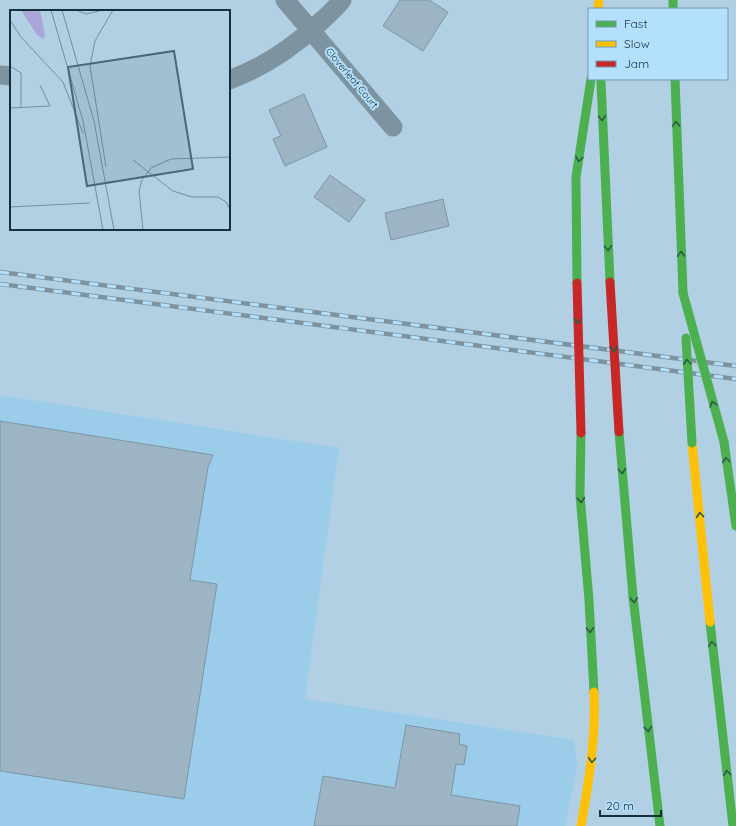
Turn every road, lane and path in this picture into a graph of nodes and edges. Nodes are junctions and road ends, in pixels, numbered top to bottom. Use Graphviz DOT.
graph roads {
  1 [pos="285,0"];
  2 [pos="342,0"];
  3 [pos="311,30"];
  4 [pos="0,75"];
  5 [pos="10,76"];
  6 [pos="230,80"];
  7 [pos="591,80"];
  8 [pos="600,80"];
  9 [pos="675,80"];
  10 [pos="393,126"];
  11 [pos="682,293"];
  12 [pos="736,526"];
  13 [pos="581,826"];
  14 [pos="660,826"];
  15 [pos="733,826"];
  1 -- 3 [label="street, Cloverleaf Court"];
  2 -- 3 [label="street"];
  3 -- 6 [label="street"];
  3 -- 10 [label="street, Cloverleaf Court"];
  4 -- 5 [label="street"];
  7 -- 13 [label="highway, one-way, bridge"];
  8 -- 14 [label="highway, one-way, bridge"];
  11 -- 9 [label="highway, one-way"];
  12 -- 11 [label="highway, one-way, bridge"];
  15 -- 11 [label="highway, one-way, bridge"];
}
